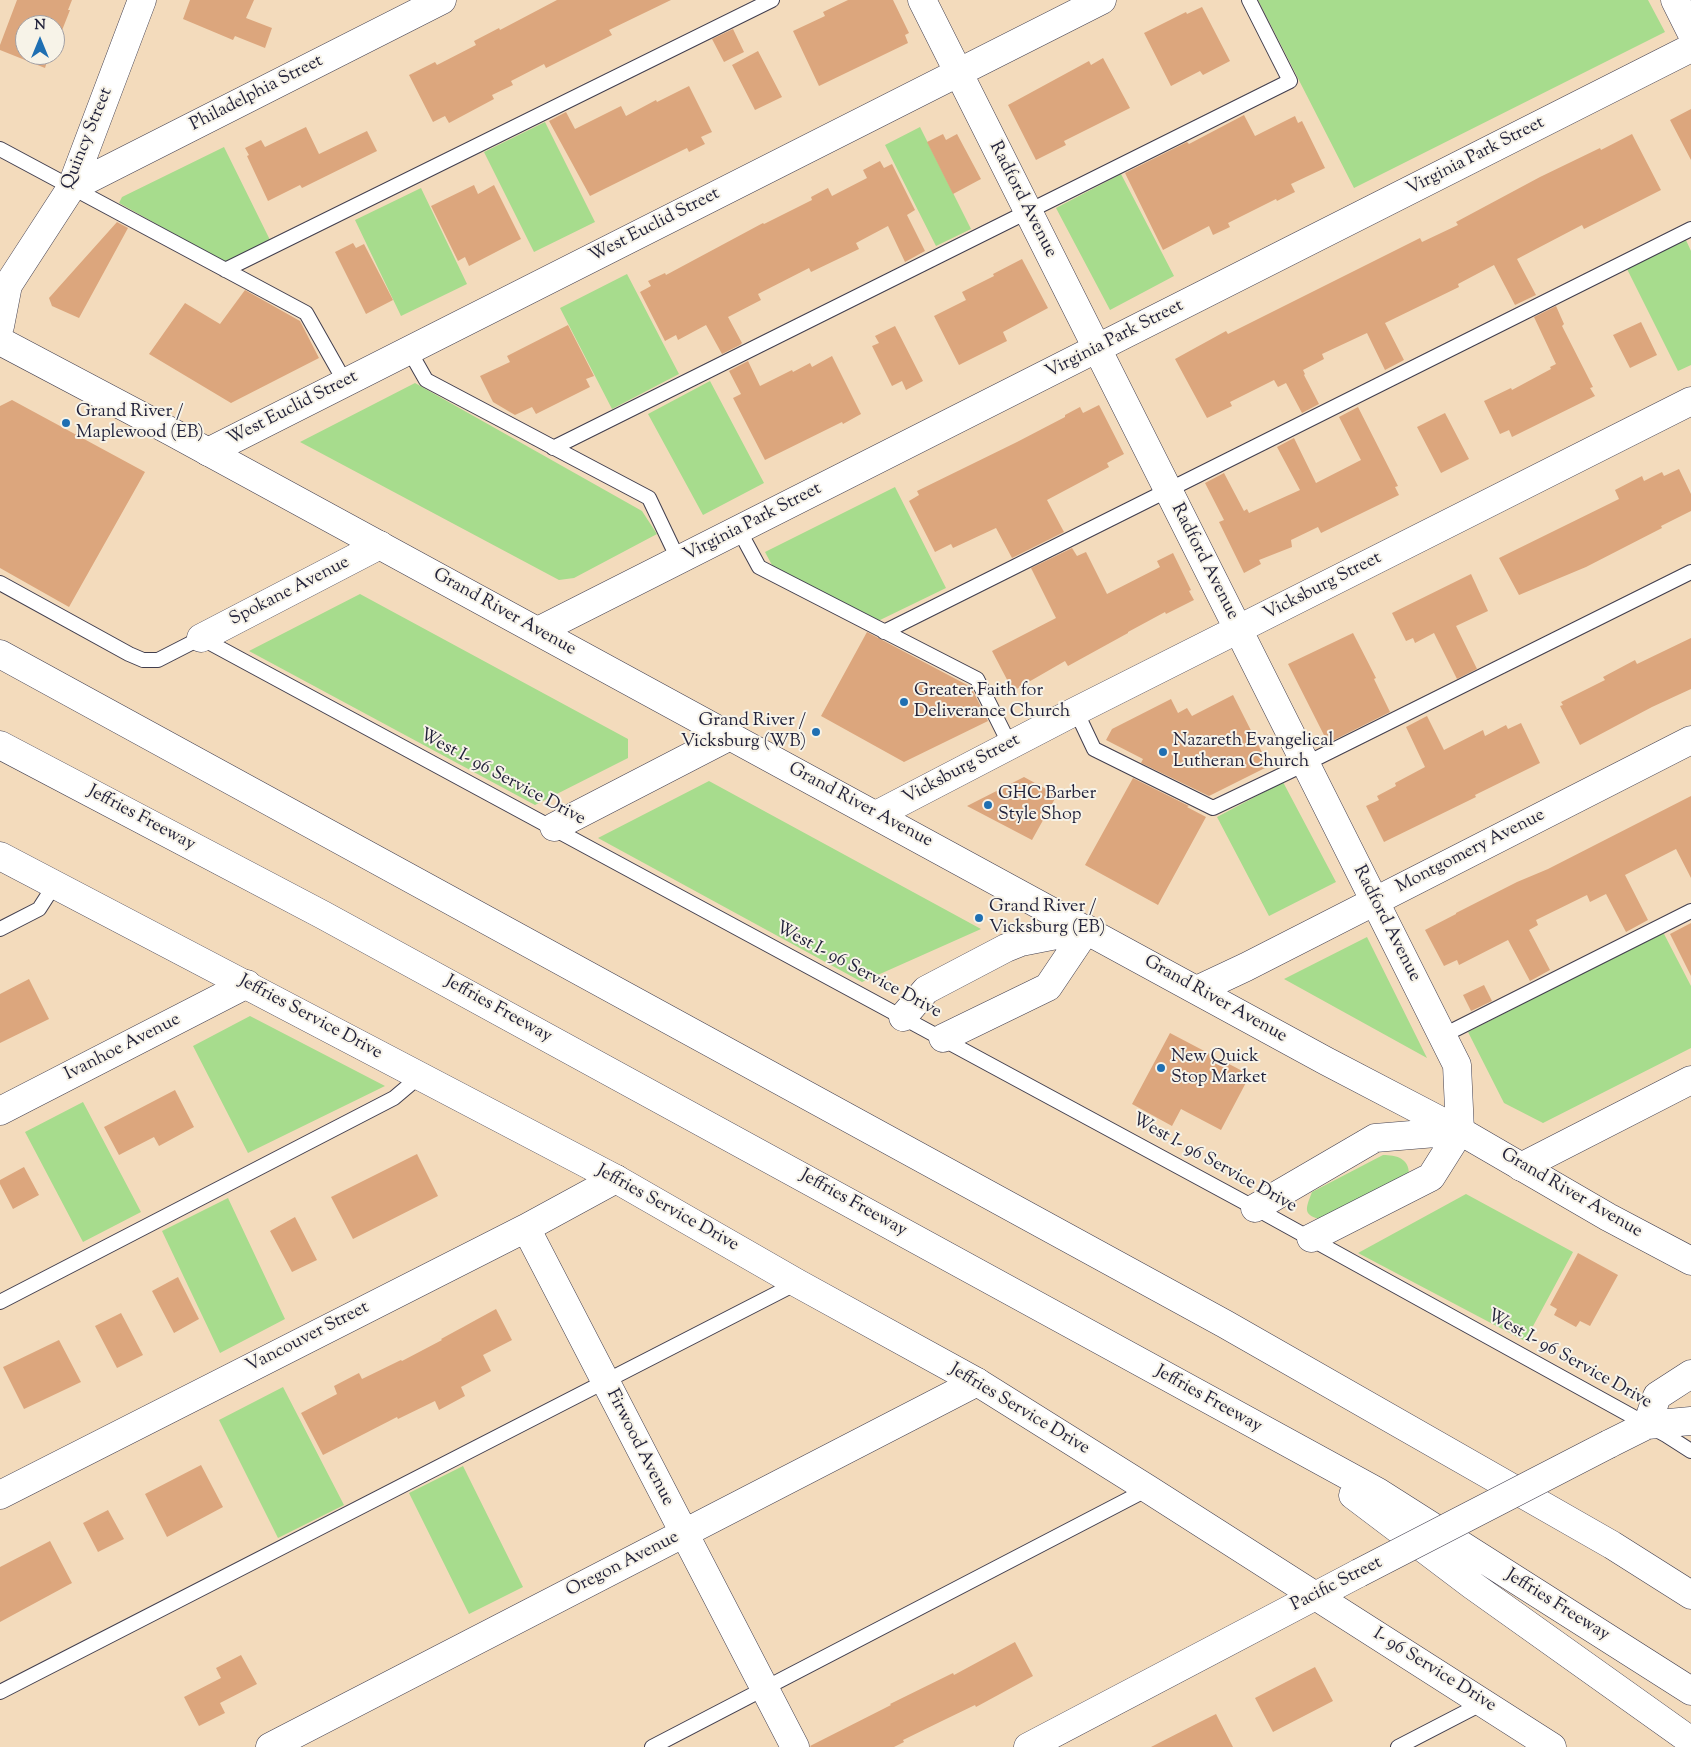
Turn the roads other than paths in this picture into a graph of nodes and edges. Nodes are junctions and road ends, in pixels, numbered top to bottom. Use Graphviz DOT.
graph roads {
  1 [pos="142,0"];
  2 [pos="442,0"];
  3 [pos="772,0"];
  4 [pos="922,0"];
  5 [pos="1102,0"];
  6 [pos="1248,0"];
  7 [pos="1675,0"];
  8 [pos="1691,32"];
  9 [pos="1691,48"];
  10 [pos="958,72"];
  11 [pos="0,149"];
  12 [pos="71,188"];
  13 [pos="1028,211"];
  14 [pos="1691,229"];
  15 [pos="225,270"];
  16 [pos="0,326"];
  17 [pos="0,341"];
  18 [pos="1097,349"];
  19 [pos="409,350"];
  20 [pos="345,382"];
  21 [pos="1691,402"];
  22 [pos="553,448"];
  23 [pos="208,452"];
  24 [pos="1168,490"];
  25 [pos="739,530"];
  26 [pos="380,546"];
  27 [pos="679,561"];
  28 [pos="1691,572"];
  29 [pos="0,583"];
  30 [pos="1238,630"];
  31 [pos="538,632"];
  32 [pos="884,632"];
  33 [pos="200,638"];
  34 [pos="0,654"];
  35 [pos="1076,711"];
  36 [pos="730,736"];
  37 [pos="1691,740"];
  38 [pos="0,745"];
  39 [pos="1010,745"];
  40 [pos="1306,764"];
  41 [pos="876,815"];
  42 [pos="554,827"];
  43 [pos="0,856"];
  44 [pos="55,884"];
  45 [pos="1374,901"];
  46 [pos="1691,911"];
  47 [pos="0,929"];
  48 [pos="1086,929"];
  49 [pos="247,984"];
  50 [pos="1197,990"];
  51 [pos="903,1017"];
  52 [pos="1442,1036"];
  53 [pos="943,1038"];
  54 [pos="420,1076"];
  55 [pos="1691,1080"];
  56 [pos="0,1111"];
  57 [pos="1460,1131"];
  58 [pos="1521,1167"];
  59 [pos="616,1179"];
  60 [pos="1255,1208"];
  61 [pos="526,1228"];
  62 [pos="1310,1238"];
  63 [pos="1687,1254"];
  64 [pos="797,1283"];
  65 [pos="0,1302"];
  66 [pos="1691,1374"];
  67 [pos="605,1381"];
  68 [pos="977,1382"];
  69 [pos="1691,1421"];
  70 [pos="1647,1425"];
  71 [pos="1278,1438"];
  72 [pos="1691,1451"];
  73 [pos="1148,1489"];
  74 [pos="0,1495"];
  75 [pos="683,1534"];
  76 [pos="1612,1545"];
  77 [pos="1691,1574"];
  78 [pos="1691,1595"];
  79 [pos="1315,1596"];
  80 [pos="764,1689"];
  81 [pos="1691,1691"];
  82 [pos="0,1692"];
  83 [pos="1482,1702"];
  84 [pos="1691,1741"];
  85 [pos="270,1747"];
  86 [pos="652,1747"];
  87 [pos="795,1747"];
  88 [pos="1028,1747"];
  89 [pos="1398,1747"];
  90 [pos="1552,1747"];
  1 -- 12 [label="main road, Quincy Street"];
  2 -- 12 [label="main road, Philadelphia Street"];
  3 -- 15 [label="lane"];
  4 -- 10 [label="main road, Radford Avenue"];
  5 -- 10 [label="main road, West Euclid Street"];
  6 -- 13 [label="lane"];
  7 -- 8 [label="main road"];
  9 -- 18 [label="main road, Virginia Park Street"];
  10 -- 13 [label="main road, Radford Avenue"];
  10 -- 19 [label="main road, West Euclid Street"];
  11 -- 12 [label="lane"];
  12 -- 15 [label="lane"];
  12 -- 16 [label="main road, Quincy Street"];
  13 -- 18 [label="main road, Radford Avenue"];
  13 -- 22 [label="lane"];
  14 -- 24 [label="lane"];
  15 -- 20 [label="lane"];
  17 -- 23 [label="main road, Grand River Avenue"];
  18 -- 24 [label="main road, Radford Avenue"];
  18 -- 25 [label="main road, Virginia Park Street"];
  19 -- 20 [label="main road, West Euclid Street"];
  19 -- 22 [label="lane"];
  20 -- 23 [label="main road, West Euclid Street"];
  21 -- 30 [label="main road, Vicksburg Street"];
  22 -- 27 [label="lane"];
  23 -- 26 [label="main road, Grand River Avenue"];
  24 -- 30 [label="main road, Radford Avenue"];
  24 -- 32 [label="lane"];
  25 -- 27 [label="main road, Virginia Park Street"];
  25 -- 32 [label="lane"];
  26 -- 31 [label="main road, Grand River Avenue"];
  26 -- 33 [label="main road, Spokane Avenue"];
  27 -- 31 [label="main road, Virginia Park Street"];
  28 -- 40 [label="lane"];
  29 -- 33 [label="lane"];
  30 -- 35 [label="main road, Vicksburg Street"];
  30 -- 40 [label="main road, Radford Avenue"];
  31 -- 36 [label="main road, Grand River Avenue"];
  32 -- 39 [label="lane"];
  33 -- 42 [label="lane, West I- 96 Service Drive"];
  34 -- 76 [label="main road"];
  35 -- 39 [label="main road, Vicksburg Street"];
  35 -- 40 [label="lane"];
  36 -- 41 [label="main road, Grand River Avenue"];
  36 -- 42 [label="main road"];
  37 -- 45 [label="main road, Montgomery Avenue"];
  38 -- 71 [label="main road, Jeffries Freeway"];
  39 -- 41 [label="main road, Vicksburg Street"];
  40 -- 45 [label="main road, Radford Avenue"];
  41 -- 48 [label="main road, Grand River Avenue"];
  42 -- 51 [label="lane, West I- 96 Service Drive"];
  43 -- 44 [label="main road, Jeffries Service Drive"];
  44 -- 47 [label="lane"];
  44 -- 49 [label="main road, Jeffries Service Drive"];
  45 -- 50 [label="main road, Montgomery Avenue"];
  45 -- 52 [label="main road, Radford Avenue"];
  46 -- 52 [label="lane"];
  48 -- 50 [label="main road, Grand River Avenue"];
  48 -- 51 [label="main road"];
  48 -- 53 [label="main road"];
  49 -- 54 [label="main road, Jeffries Service Drive"];
  49 -- 56 [label="main road, Ivanhoe Avenue"];
  50 -- 57 [label="main road, Grand River Avenue"];
  51 -- 53 [label="lane, West I- 96 Service Drive"];
  52 -- 57 [label="main road, Radford Avenue"];
  53 -- 60 [label="lane, West I- 96 Service Drive"];
  54 -- 59 [label="main road, Jeffries Service Drive"];
  54 -- 65 [label="lane"];
  55 -- 58 [label="main road"];
  57 -- 58 [label="main road, Grand River Avenue"];
  57 -- 60 [label="main road"];
  57 -- 62 [label="main road"];
  58 -- 63 [label="main road, Grand River Avenue"];
  59 -- 61 [label="main road, Vancouver Street"];
  59 -- 64 [label="main road, Jeffries Service Drive"];
  60 -- 62 [label="lane, West I- 96 Service Drive"];
  61 -- 67 [label="main road, Firwood Avenue"];
  61 -- 74 [label="main road, Vancouver Street"];
  62 -- 70 [label="lane, West I- 96 Service Drive"];
  64 -- 67 [label="lane"];
  64 -- 68 [label="main road, Jeffries Service Drive"];
  66 -- 70 [label="main road"];
  67 -- 75 [label="main road, Firwood Avenue"];
  67 -- 82 [label="lane"];
  68 -- 73 [label="main road, Jeffries Service Drive"];
  68 -- 75 [label="main road, Oregon Avenue"];
  69 -- 70 [label="main road, Pacific Street"];
  70 -- 72 [label="lane, West I- 96 Service Drive"];
  70 -- 79 [label="main road, Pacific Street, bridge"];
  71 -- 81 [label="main road, Jeffries Freeway"];
  71 -- 84 [label="main road"];
  73 -- 79 [label="main road, Jeffries Service Drive"];
  73 -- 80 [label="lane"];
  75 -- 80 [label="main road, Firwood Avenue"];
  75 -- 85 [label="main road, Oregon Avenue"];
  76 -- 77 [label="main road"];
  76 -- 78 [label="main road"];
  79 -- 83 [label="main road, I- 96 Service Drive"];
  79 -- 88 [label="main road, Pacific Street"];
  80 -- 86 [label="lane"];
  80 -- 87 [label="main road, Firwood Avenue"];
  83 -- 89 [label="lane"];
  83 -- 90 [label="main road, I- 96 Service Drive"];
}
